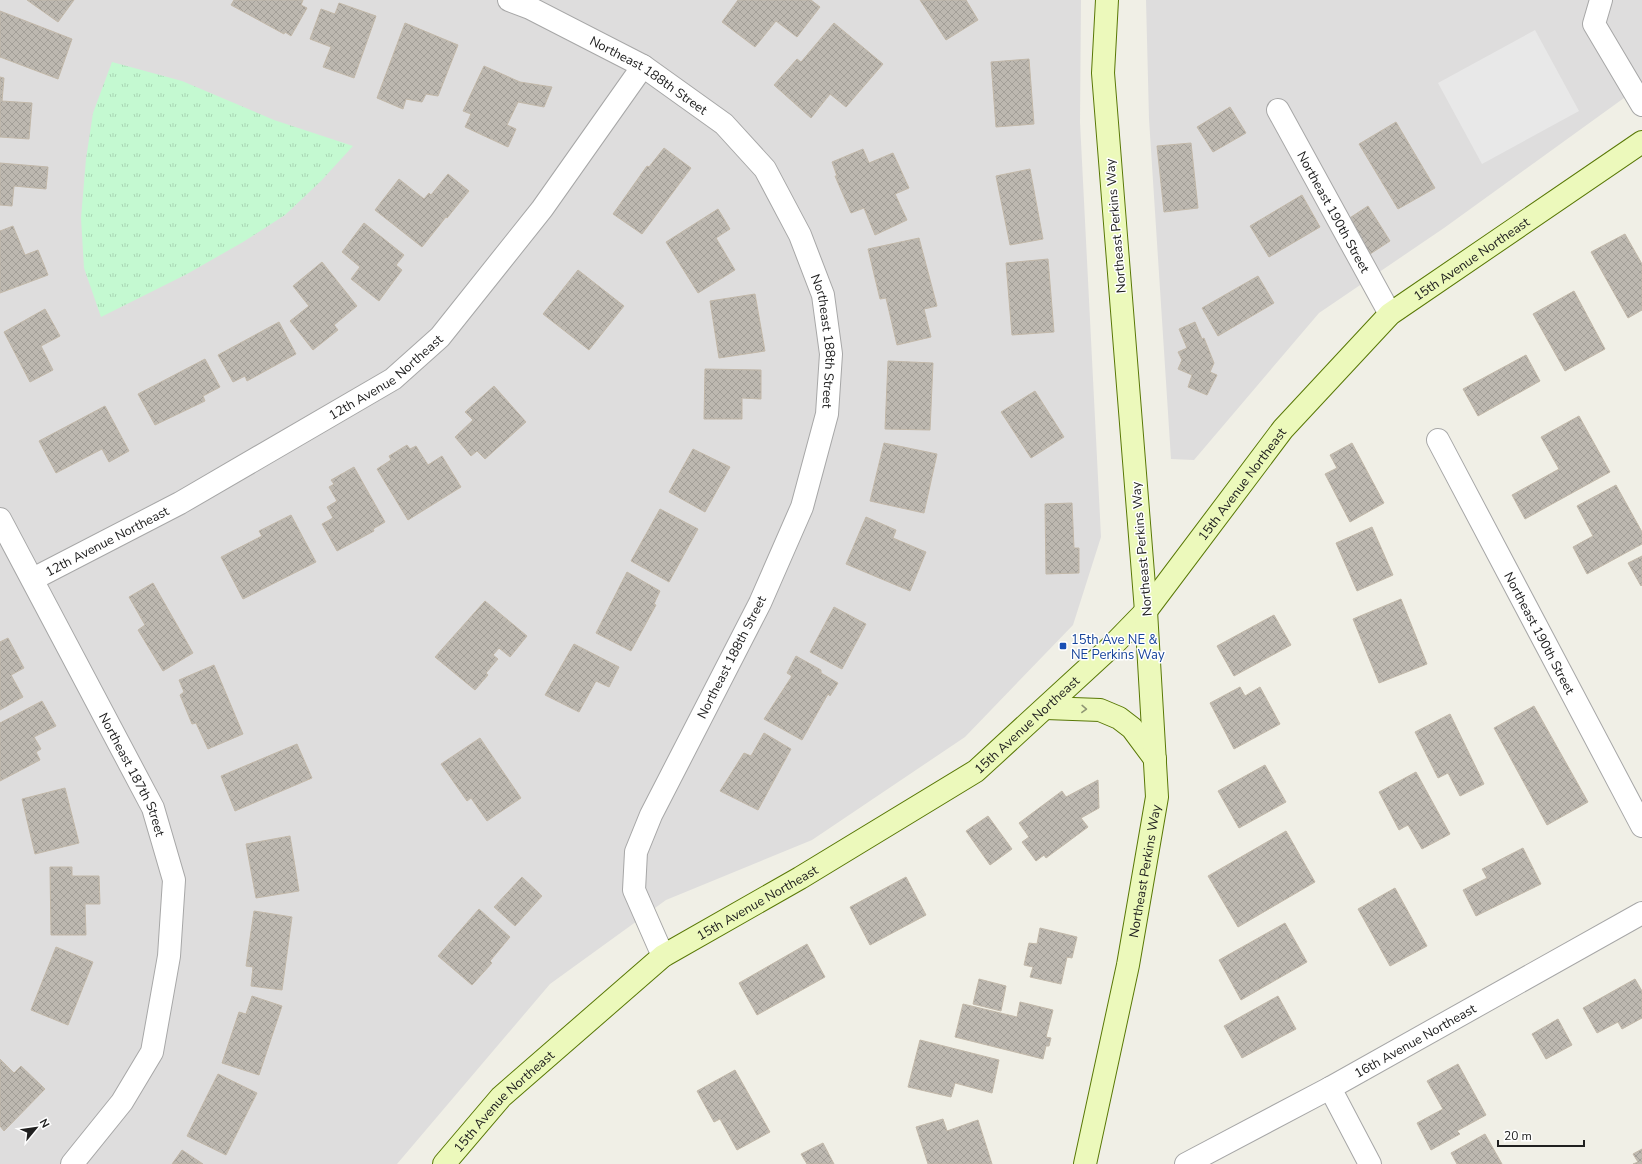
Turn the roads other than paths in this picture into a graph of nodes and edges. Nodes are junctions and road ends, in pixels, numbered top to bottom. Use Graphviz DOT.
graph roads {
  1 [pos="509,0"];
  2 [pos="1107,0"];
  3 [pos="1601,0"];
  4 [pos="643,66"];
  5 [pos="1642,105"];
  6 [pos="1278,110"];
  7 [pos="1642,142"];
  8 [pos="1390,314"];
  9 [pos="1438,440"];
  10 [pos="0,519"];
  11 [pos="33,579"];
  12 [pos="1146,611"];
  13 [pos="1046,708"];
  14 [pos="1155,759"];
  15 [pos="1642,826"];
  16 [pos="1642,913"];
  17 [pos="663,956"];
  18 [pos="1330,1088"];
  19 [pos="72,1164"];
  20 [pos="444,1164"];
  21 [pos="1086,1164"];
  22 [pos="1186,1164"];
  23 [pos="1370,1164"];
  1 -- 4 [label="street, Northeast 188th Street"];
  2 -- 12 [label="main road, Northeast Perkins Way"];
  3 -- 5 [label="street"];
  4 -- 11 [label="street, 12th Avenue Northeast"];
  4 -- 17 [label="street, Northeast 188th Street"];
  6 -- 8 [label="street, Northeast 190th Street"];
  7 -- 8 [label="main road, 15th Avenue Northeast"];
  8 -- 12 [label="main road, 15th Avenue Northeast"];
  9 -- 15 [label="street, Northeast 190th Street"];
  10 -- 11 [label="street, Northeast 187th Street"];
  11 -- 19 [label="street, Northeast 187th Street"];
  12 -- 13 [label="main road, 15th Avenue Northeast"];
  12 -- 14 [label="main road, Northeast Perkins Way"];
  13 -- 14 [label="main road, one-way"];
  13 -- 17 [label="main road, 15th Avenue Northeast"];
  14 -- 21 [label="main road, Northeast Perkins Way"];
  16 -- 18 [label="street, 16th Avenue Northeast"];
  17 -- 20 [label="main road, 15th Avenue Northeast"];
  18 -- 22 [label="street, 16th Avenue Northeast"];
  18 -- 23 [label="street"];
}
